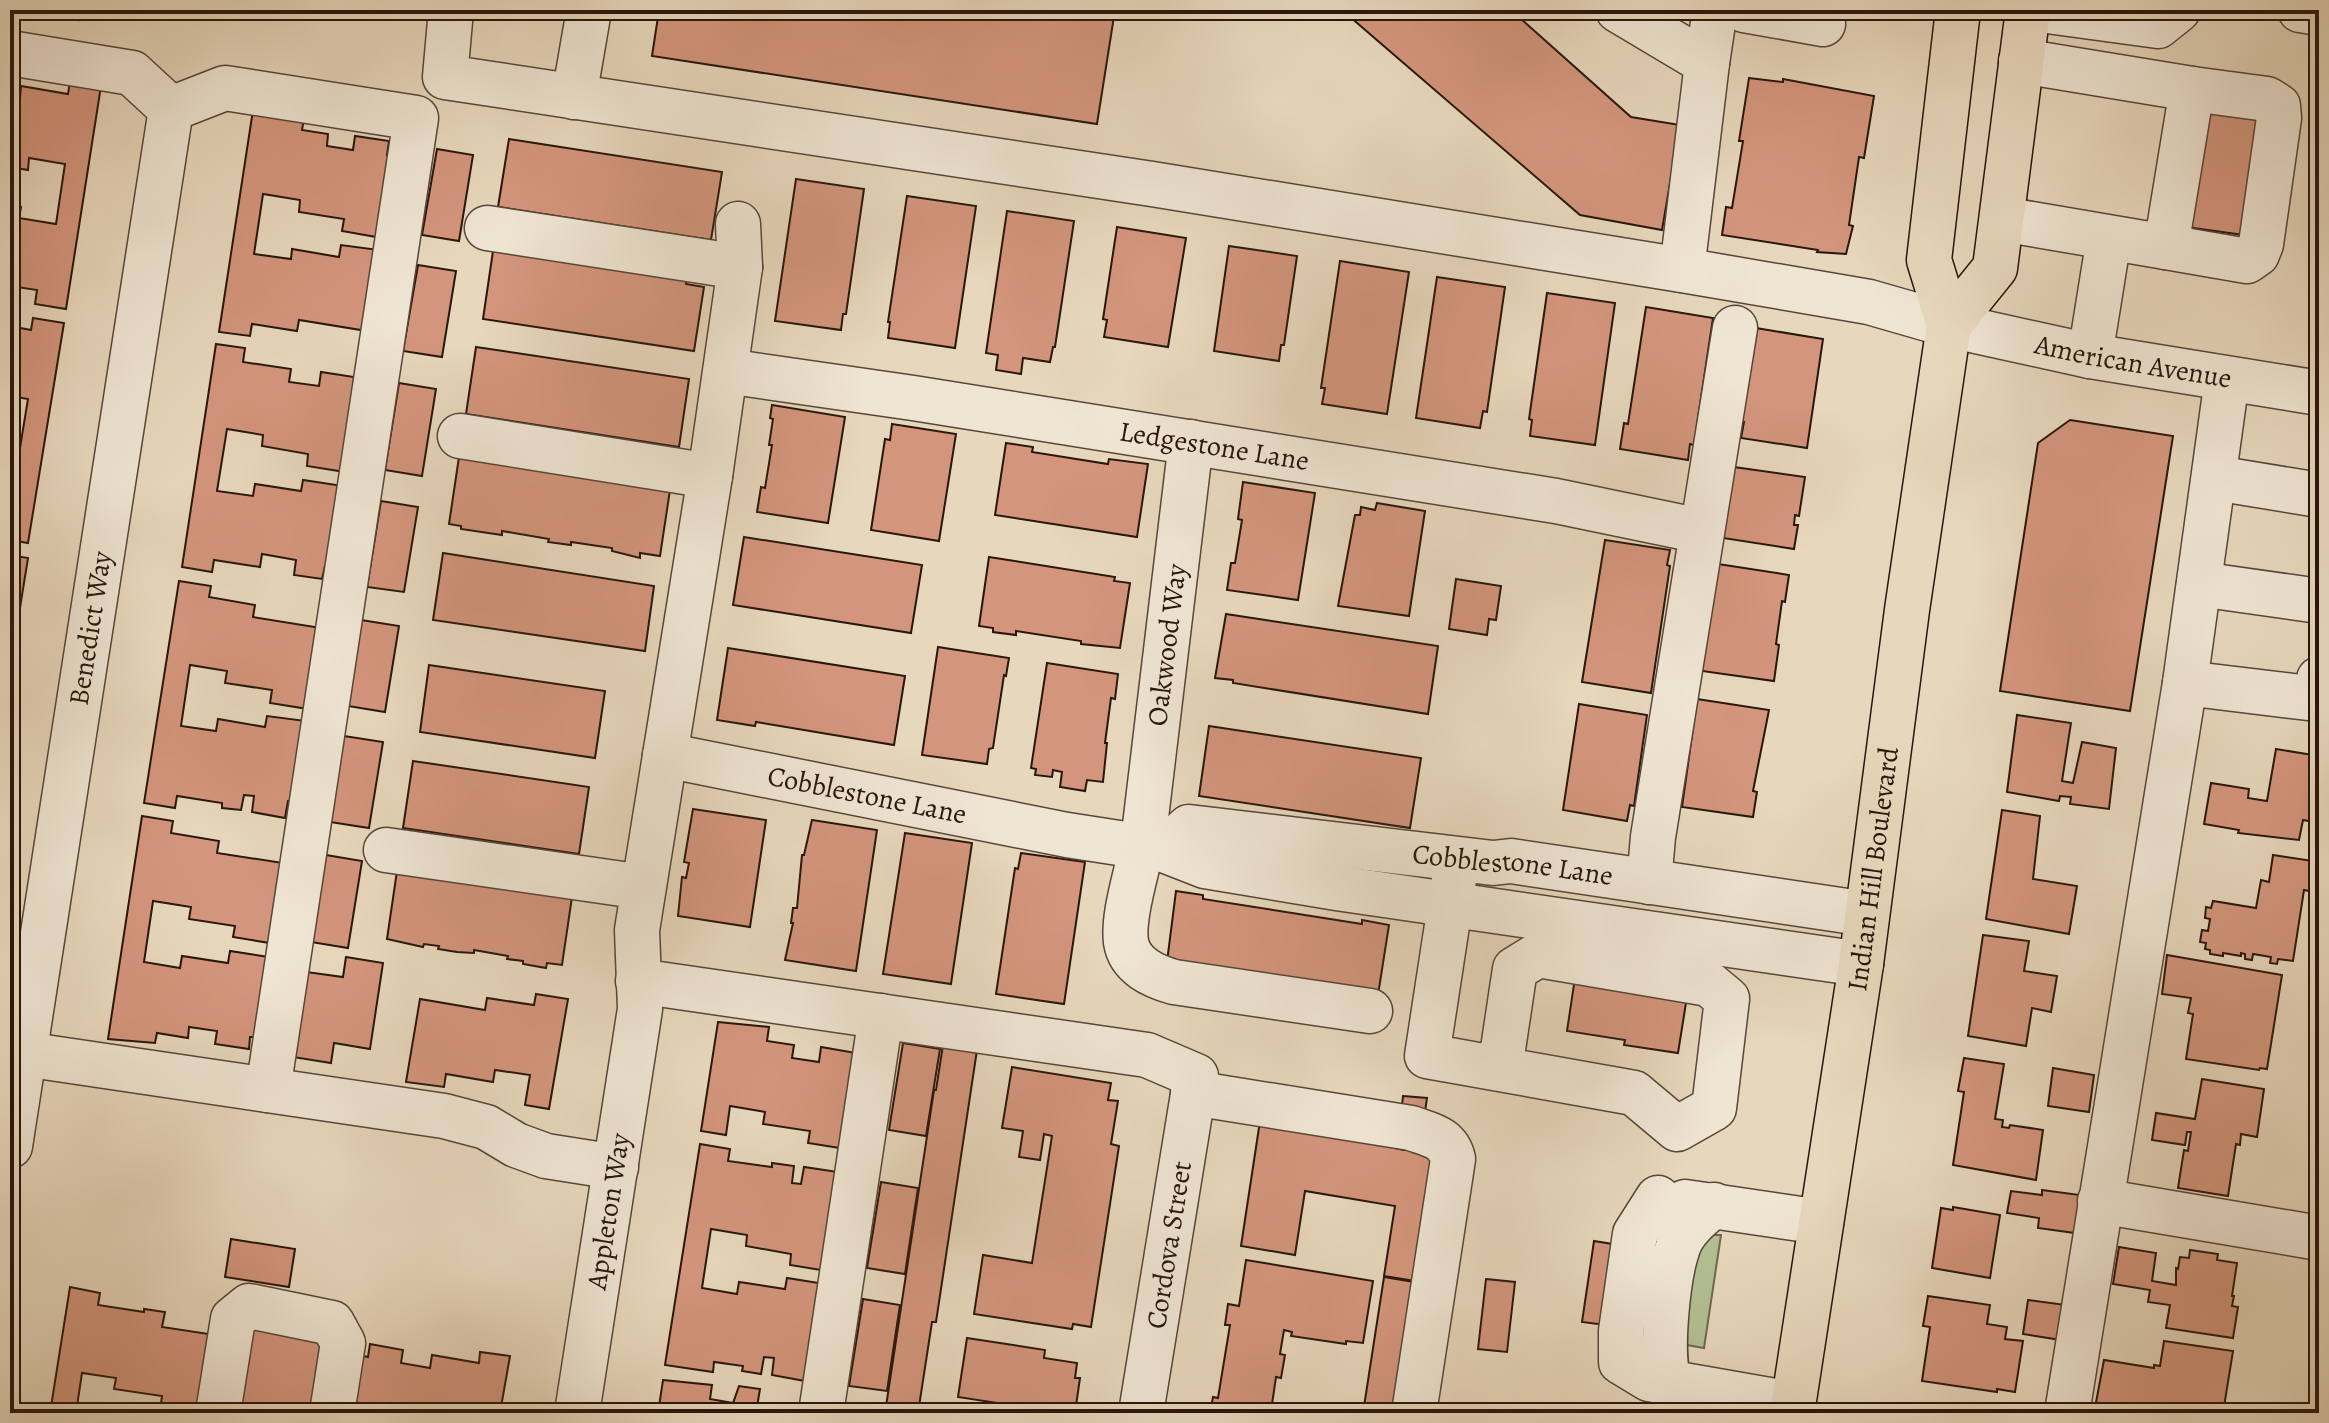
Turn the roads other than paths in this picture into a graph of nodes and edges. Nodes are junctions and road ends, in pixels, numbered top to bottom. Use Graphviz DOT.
graph roads {
  1 [pos="451,10"];
  2 [pos="589,10"];
  3 [pos="1618,10"];
  4 [pos="1715,10"];
  5 [pos="1744,10"];
  6 [pos="1958,10"];
  7 [pos="2028,10"];
  8 [pos="2040,10"];
  9 [pos="2178,10"];
  10 [pos="2300,10"];
  11 [pos="2319,13"];
  12 [pos="1823,24"];
  13 [pos="10,53"];
  14 [pos="2021,61"];
  15 [pos="1707,63"];
  16 [pos="2192,89"];
  17 [pos="574,97"];
  18 [pos="171,109"];
  19 [pos="2002,219"];
  20 [pos="738,224"];
  21 [pos="487,228"];
  22 [pos="2109,238"];
  23 [pos="2166,247"];
  24 [pos="740,267"];
  25 [pos="1682,270"];
  26 [pos="1949,325"];
  27 [pos="1735,328"];
  28 [pos="2090,356"];
  29 [pos="726,371"];
  30 [pos="2227,379"];
  31 [pos="2319,393"];
  32 [pos="460,436"];
  33 [pos="1191,442"];
  34 [pos="710,476"];
  35 [pos="2215,478"];
  36 [pos="2319,495"];
  37 [pos="1701,531"];
  38 [pos="2199,584"];
  39 [pos="2319,601"];
  40 [pos="2319,679"];
  41 [pos="2185,683"];
  42 [pos="665,755"];
  43 [pos="1153,848"];
  44 [pos="386,850"];
  45 [pos="1457,860"];
  46 [pos="1649,882"];
  47 [pos="643,887"];
  48 [pos="1451,904"];
  49 [pos="1867,914"];
  50 [pos="1861,964"];
  51 [pos="639,995"];
  52 [pos="1370,1011"];
  53 [pos="881,1016"];
  54 [pos="24,1054"];
  55 [pos="1500,1069"];
  56 [pos="1195,1084"];
  57 [pos="268,1090"];
  58 [pos="10,1146"];
  59 [pos="616,1167"];
  60 [pos="2100,1201"];
  61 [pos="1714,1205"];
  62 [pos="1821,1222"];
  63 [pos="2319,1238"];
  64 [pos="1684,1385"];
  65 [pos="1793,1409"];
  66 [pos="218,1413"];
  67 [pos="332,1413"];
  68 [pos="577,1413"];
  69 [pos="821,1413"];
  70 [pos="1141,1413"];
  71 [pos="1414,1413"];
  72 [pos="2067,1413"];
  1 -- 17 [label="street, American Avenue"];
  2 -- 17 [label="street"];
  3 -- 15 [label="street"];
  4 -- 15 [label="street"];
  5 -- 12 [label="street"];
  6 -- 26 [label="main road"];
  7 -- 14 [label="main road"];
  8 -- 9 [label="street"];
  10 -- 11 [label="street"];
  13 -- 18 [label="street"];
  14 -- 16 [label="street"];
  14 -- 19 [label="main road"];
  15 -- 25 [label="street"];
  16 -- 23 [label="street"];
  16 -- 23 [label="street"];
  17 -- 25 [label="street, American Avenue"];
  18 -- 54 [label="street, Benedict Way"];
  18 -- 57 [label="street"];
  19 -- 22 [label="street"];
  19 -- 26 [label="main road"];
  20 -- 24 [label="street, Appleton Way"];
  21 -- 24 [label="street"];
  22 -- 23 [label="street"];
  22 -- 28 [label="street"];
  24 -- 29 [label="street, Appleton Way"];
  25 -- 26 [label="street, American Avenue"];
  26 -- 28 [label="street, American Avenue"];
  26 -- 49 [label="main road, Indian Hill Boulevard"];
  27 -- 37 [label="street"];
  28 -- 30 [label="street, American Avenue"];
  29 -- 33 [label="street, Ledgestone Lane"];
  29 -- 34 [label="street, Appleton Way"];
  30 -- 31 [label="street, American Avenue"];
  30 -- 35 [label="street"];
  32 -- 34 [label="street"];
  33 -- 37 [label="street, Ledgestone Lane"];
  33 -- 43 [label="street, Oakwood Way"];
  34 -- 42 [label="street, Appleton Way"];
  35 -- 36 [label="street"];
  35 -- 38 [label="street"];
  37 -- 46 [label="street"];
  38 -- 39 [label="street"];
  38 -- 41 [label="street"];
  40 -- 41 [label="street"];
  41 -- 60 [label="street"];
  42 -- 43 [label="street, Cobblestone Lane"];
  42 -- 47 [label="street, Appleton Way"];
  43 -- 45 [label="street, Cobblestone Lane"];
  43 -- 48 [label="street, Cobblestone Lane"];
  43 -- 52 [label="street, Oakwood Way"];
  44 -- 47 [label="street"];
  45 -- 46 [label="street, Cobblestone Lane"];
  45 -- 48 [label="street"];
  46 -- 49 [label="street, Cobblestone Lane"];
  47 -- 51 [label="street, Appleton Way"];
  48 -- 50 [label="street, Cobblestone Lane"];
  48 -- 55 [label="street"];
  49 -- 50 [label="main road, Indian Hill Boulevard"];
  50 -- 62 [label="main road, Indian Hill Boulevard"];
  51 -- 53 [label="street"];
  51 -- 59 [label="street, Appleton Way"];
  53 -- 56 [label="street"];
  53 -- 69 [label="street"];
  54 -- 57 [label="street"];
  54 -- 58 [label="street, Benedict Way"];
  55 -- 55 [label="street"];
  56 -- 70 [label="street, Cordova Street"];
  56 -- 71 [label="street"];
  57 -- 59 [label="street"];
  59 -- 68 [label="street, Appleton Way"];
  60 -- 63 [label="street"];
  60 -- 72 [label="street"];
  61 -- 62 [label="street"];
  61 -- 64 [label="street"];
  61 -- 64 [label="street"];
  62 -- 65 [label="main road, Indian Hill Boulevard"];
  64 -- 65 [label="street"];
  66 -- 67 [label="street"];
}
